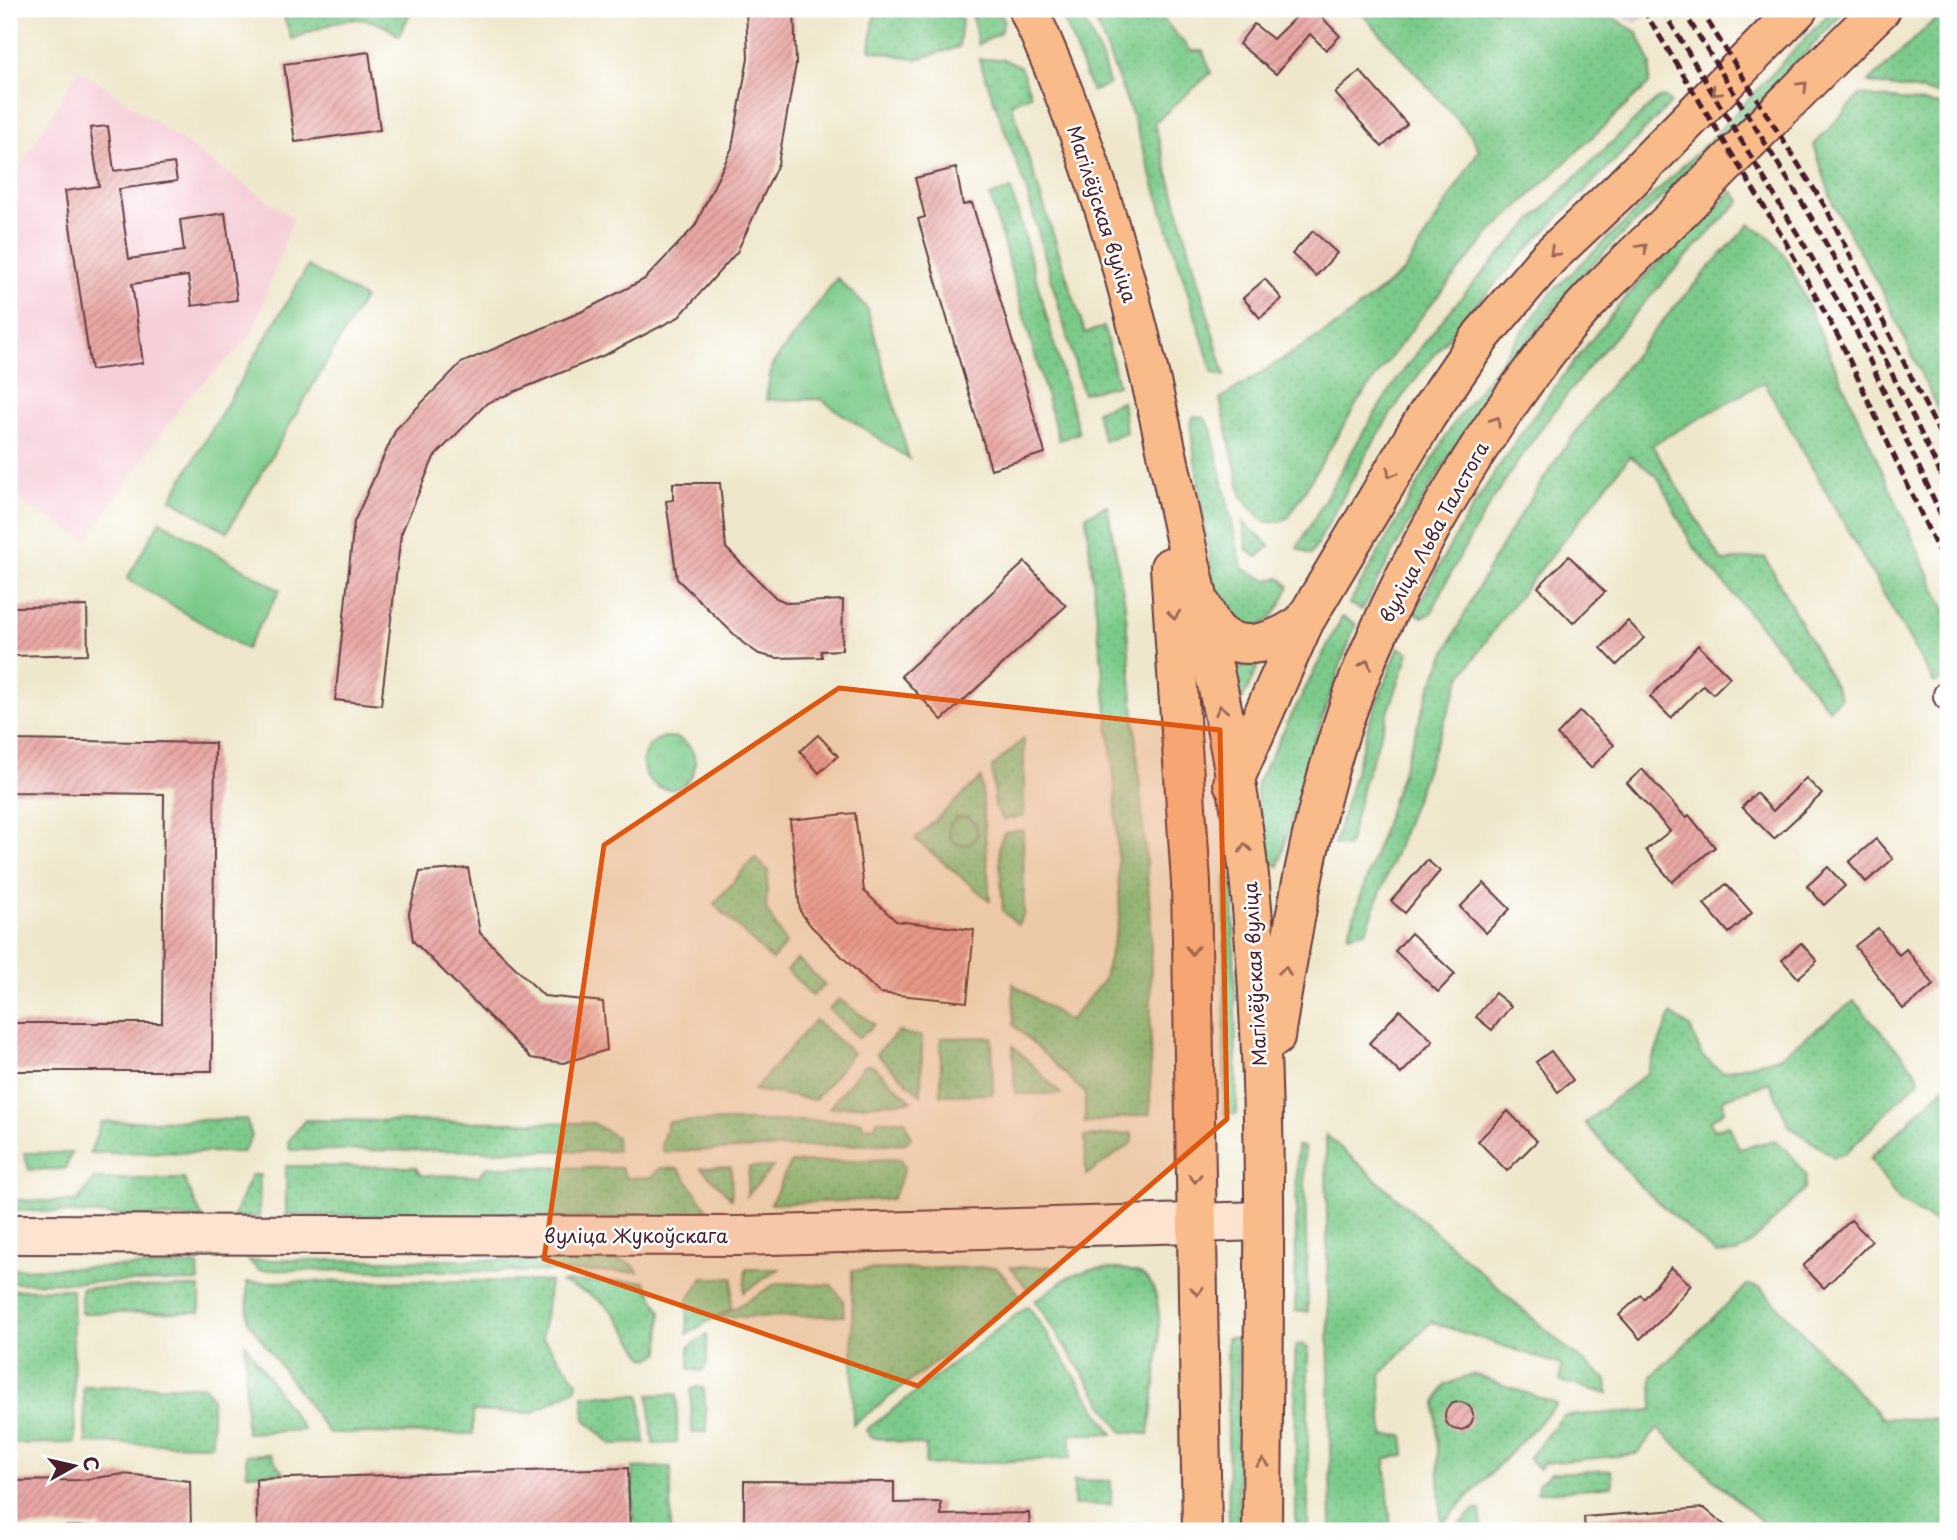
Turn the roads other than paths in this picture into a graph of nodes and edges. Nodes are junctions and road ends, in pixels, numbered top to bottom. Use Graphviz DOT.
graph roads {
  1 [pos="1028,9"];
  2 [pos="1798,9"];
  3 [pos="1881,9"];
  4 [pos="1161,425"];
  5 [pos="1197,598"];
  6 [pos="1304,622"];
  7 [pos="1235,777"];
  8 [pos="1191,882"];
  9 [pos="1263,1111"];
  10 [pos="1263,1221"];
  11 [pos="1196,1223"];
  12 [pos="9,1234"];
  13 [pos="1202,1531"];
  14 [pos="1262,1531"];
  1 -- 4 [label="main road, Магілёўская вуліца"];
  2 -- 6 [label="main road, one-way"];
  9 -- 3 [label="main road, вуліца Льва Талстога, one-way"];
  4 -- 5 [label="main road, Магілёўская вуліца"];
  4 -- 8 [label="main road, Магілёўская вуліца, one-way"];
  5 -- 6 [label="main road"];
  7 -- 5 [label="main road, Магілёўская вуліца, one-way"];
  6 -- 7 [label="main road"];
  7 -- 8 [label="main road"];
  9 -- 7 [label="main road, Магілёўская вуліца, one-way"];
  8 -- 11 [label="main road, Магілёўская вуліца, one-way"];
  9 -- 10 [label="main road, Магілёўская вуліца"];
  10 -- 11 [label="main road, вуліца Жукоўскага"];
  14 -- 10 [label="main road, Магілёўская вуліца, one-way"];
  11 -- 12 [label="main road, вуліца Жукоўскага"];
  11 -- 13 [label="main road, Магілёўская вуліца, one-way"];
}
